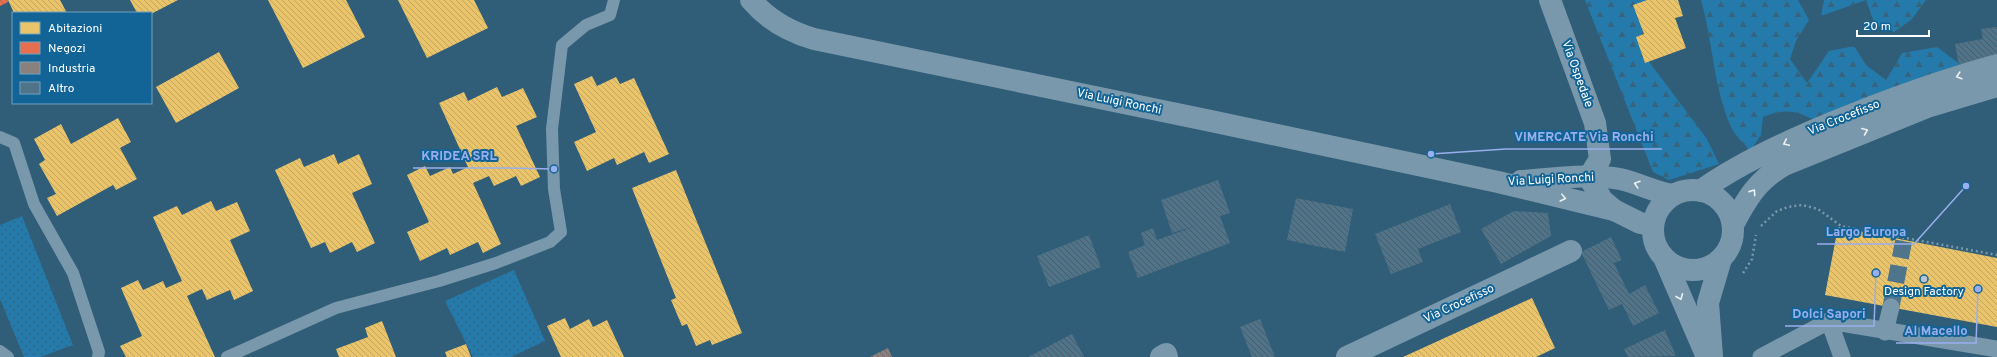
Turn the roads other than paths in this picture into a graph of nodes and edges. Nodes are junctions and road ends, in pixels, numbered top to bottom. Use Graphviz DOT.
graph roads {
  1 [pos="614,0"];
  2 [pos="751,0"];
  3 [pos="1550,0"];
  4 [pos="1997,65"];
  5 [pos="1997,86"];
  6 [pos="0,137"];
  7 [pos="1589,177"];
  8 [pos="1498,182"];
  9 [pos="1700,191"];
  10 [pos="1674,195"];
  11 [pos="1614,210"];
  12 [pos="1652,225"];
  13 [pos="1733,225"];
  14 [pos="1571,251"];
  15 [pos="1721,259"];
  16 [pos="1665,260"];
  17 [pos="1891,307"];
  18 [pos="1829,321"];
  19 [pos="1885,332"];
  20 [pos="1997,349"];
  21 [pos="0,351"];
  22 [pos="8,357"];
  23 [pos="98,357"];
  24 [pos="226,357"];
  25 [pos="1161,357"];
  26 [pos="1167,357"];
  27 [pos="1347,357"];
  28 [pos="1707,357"];
  29 [pos="1712,357"];
  30 [pos="1761,357"];
  31 [pos="1842,357"];
  1 -- 24 [label="lane"];
  2 -- 8 [label="street, Via Luigi Ronchi"];
  3 -- 7 [label="street, Via Ospedale"];
  4 -- 9 [label="street, Via Crocefisso, one-way"];
  13 -- 5 [label="street, Via Crocefisso, one-way"];
  6 -- 23 [label="lane"];
  7 -- 8 [label="street, Via Luigi Ronchi"];
  10 -- 7 [label="street, Via Luigi Ronchi, one-way"];
  7 -- 11 [label="street"];
  8 -- 11 [label="street, Via Luigi Ronchi, one-way"];
  9 -- 10 [label="street"];
  9 -- 13 [label="street"];
  10 -- 12 [label="street"];
  11 -- 12 [label="street, Via Luigi Ronchi"];
  12 -- 16 [label="street"];
  13 -- 15 [label="street"];
  14 -- 27 [label="street, Via Crocefisso"];
  15 -- 16 [label="street"];
  15 -- 29 [label="street"];
  16 -- 28 [label="street, one-way"];
  17 -- 19 [label="street"];
  18 -- 19 [label="street"];
  18 -- 30 [label="street"];
  18 -- 31 [label="street"];
  19 -- 20 [label="street"];
  21 -- 22 [label="lane"];
  25 -- 26 [label="street"];
}
